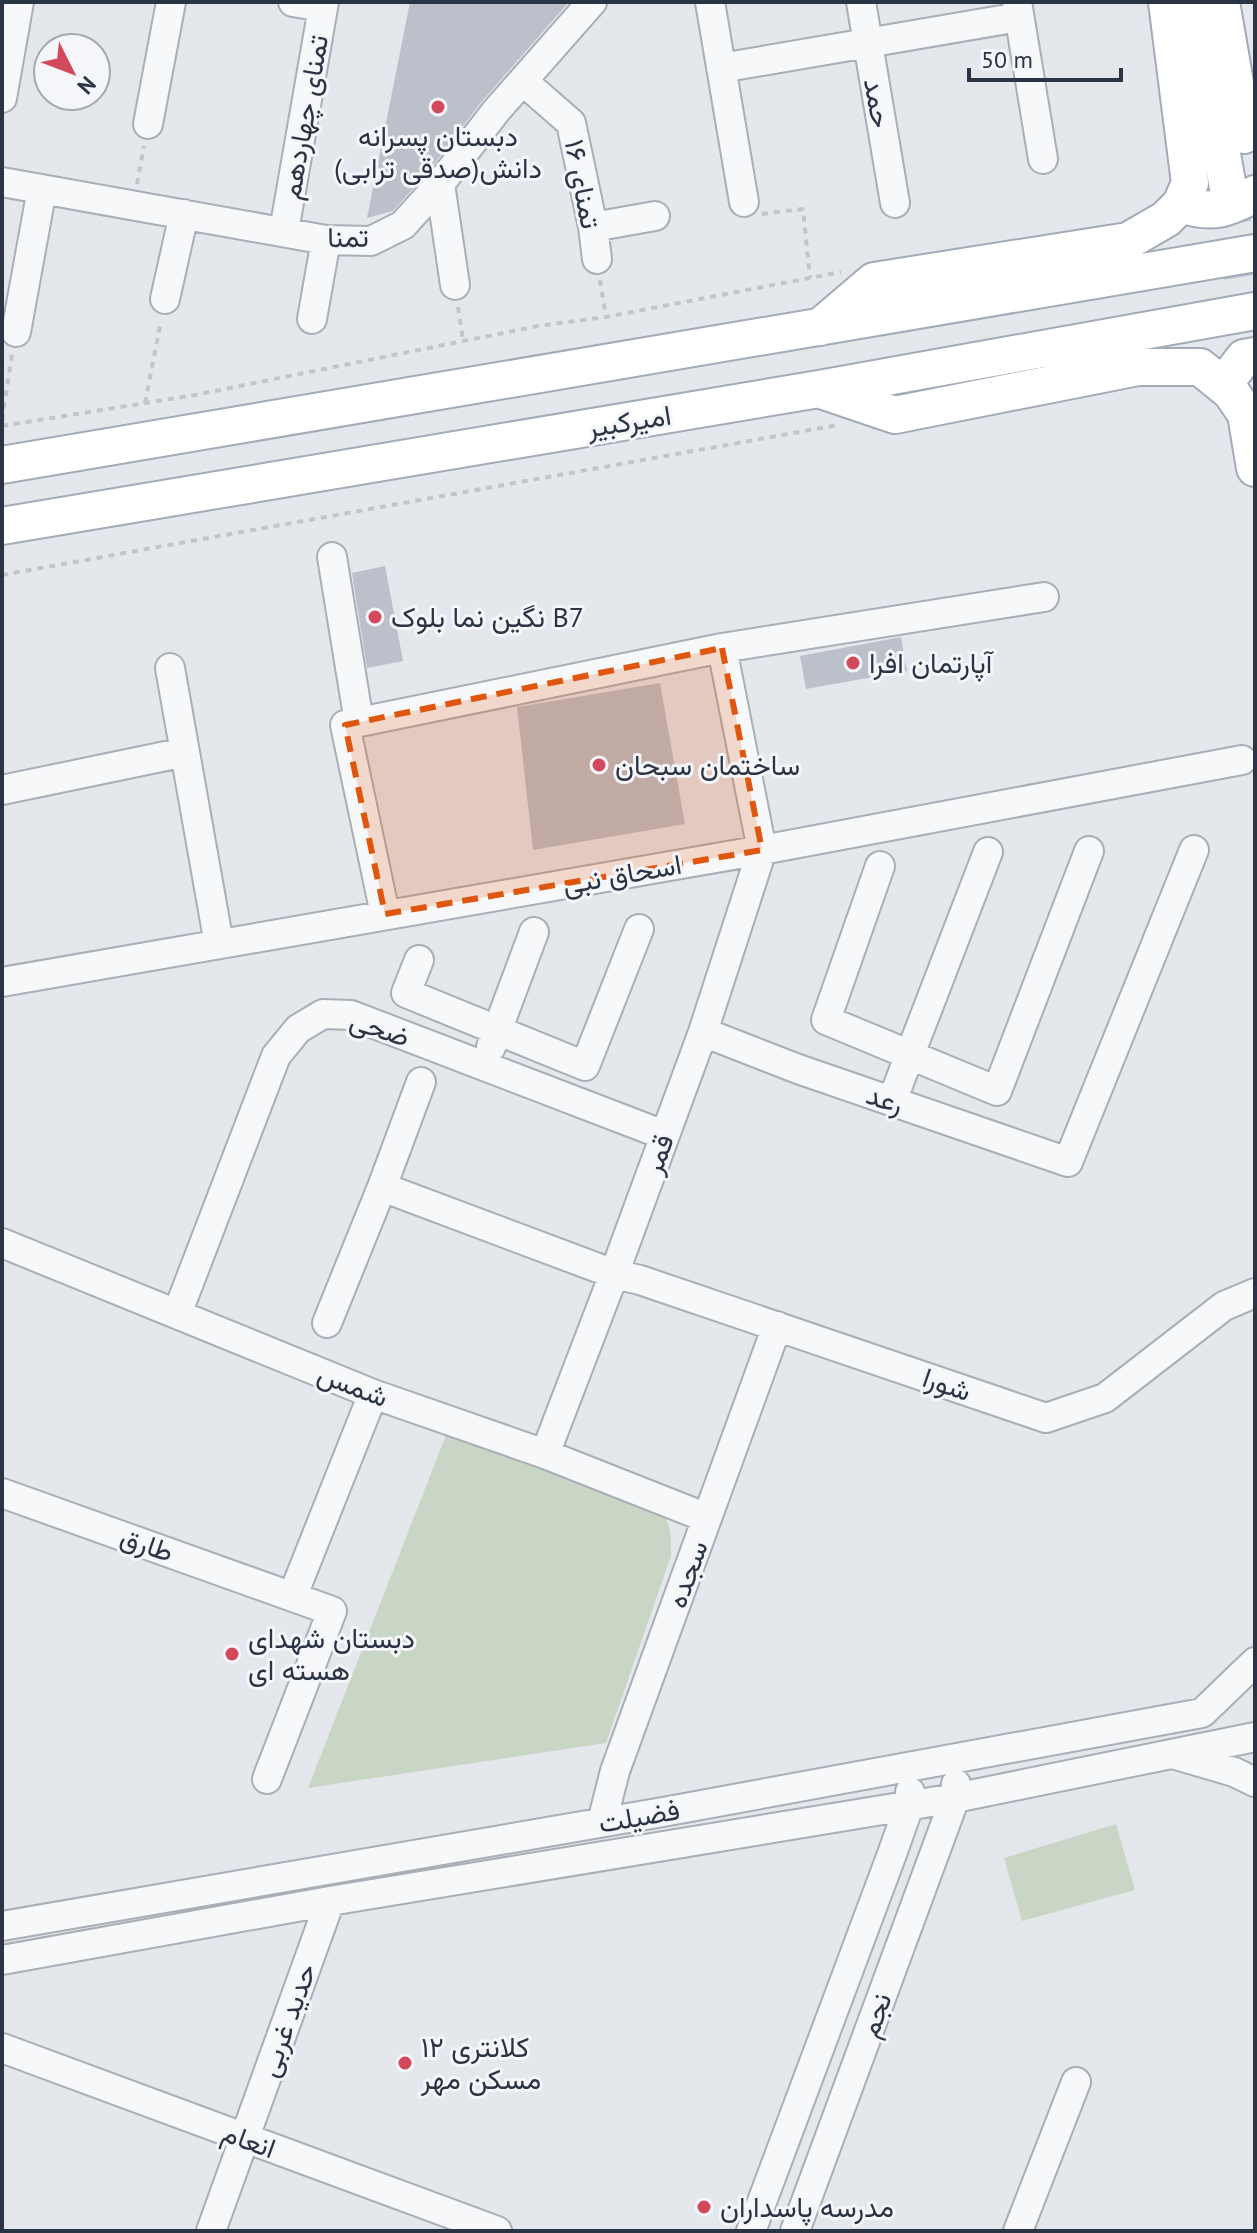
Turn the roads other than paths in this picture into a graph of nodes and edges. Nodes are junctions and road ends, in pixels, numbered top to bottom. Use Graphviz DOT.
graph roads {
  1 [pos="19,2"];
  2 [pos="171,2"];
  3 [pos="293,2"];
  4 [pos="592,2"];
  5 [pos="710,2"];
  6 [pos="861,2"];
  7 [pos="1167,2"];
  8 [pos="1195,2"];
  9 [pos="1221,2"];
  10 [pos="1244,2"];
  11 [pos="324,5"];
  12 [pos="1018,9"];
  13 [pos="868,43"];
  14 [pos="721,68"];
  15 [pos="524,82"];
  16 [pos="1255,86"];
  17 [pos="2,98"];
  18 [pos="148,124"];
  19 [pos="1043,159"];
  20 [pos="2,182"];
  21 [pos="440,184"];
  22 [pos="42,189"];
  23 [pos="1245,189"];
  24 [pos="744,202"];
  25 [pos="895,203"];
  26 [pos="1181,204"];
  27 [pos="184,214"];
  28 [pos="655,216"];
  29 [pos="593,227"];
  30 [pos="284,231"];
  31 [pos="326,240"];
  32 [pos="1255,253"];
  33 [pos="597,259"];
  34 [pos="455,285"];
  35 [pos="165,299"];
  36 [pos="1255,311"];
  37 [pos="312,319"];
  38 [pos="818,328"];
  39 [pos="16,332"];
  40 [pos="1255,356"];
  41 [pos="1223,385"];
  42 [pos="819,389"];
  43 [pos="210,430"];
  44 [pos="140,442"];
  45 [pos="2,465"];
  46 [pos="1255,468"];
  47 [pos="220,489"];
  48 [pos="149,501"];
  49 [pos="2,526"];
  50 [pos="332,557"];
  51 [pos="1044,597"];
  52 [pos="722,648"];
  53 [pos="170,668"];
  54 [pos="359,722"];
  55 [pos="185,752"];
  56 [pos="1251,758"];
  57 [pos="2,790"];
  58 [pos="762,850"];
  59 [pos="1194,850"];
  60 [pos="1089,851"];
  61 [pos="988,852"];
  62 [pos="880,866"];
  63 [pos="385,914"];
  64 [pos="639,929"];
  65 [pos="534,932"];
  66 [pos="219,944"];
  67 [pos="419,960"];
  68 [pos="2,982"];
  69 [pos="498,1030"];
  70 [pos="703,1032"];
  71 [pos="910,1054"];
  72 [pos="484,1066"];
  73 [pos="421,1082"];
  74 [pos="892,1101"];
  75 [pos="664,1135"];
  76 [pos="382,1187"];
  77 [pos="2,1243"];
  78 [pos="614,1274"];
  79 [pos="1255,1293"];
  80 [pos="177,1314"];
  81 [pos="327,1323"];
  82 [pos="777,1326"];
  83 [pos="373,1394"];
  84 [pos="545,1454"];
  85 [pos="2,1493"];
  86 [pos="707,1518"];
  87 [pos="293,1595"];
  88 [pos="1250,1674"];
  89 [pos="1255,1736"];
  90 [pos="1172,1754"];
  91 [pos="958,1759"];
  92 [pos="913,1767"];
  93 [pos="267,1779"];
  94 [pos="1255,1782"];
  95 [pos="955,1798"];
  96 [pos="909,1806"];
  97 [pos="602,1822"];
  98 [pos="330,1901"];
  99 [pos="2,1926"];
  100 [pos="2,1960"];
  101 [pos="2,2048"];
  102 [pos="816,2057"];
  103 [pos="854,2071"];
  104 [pos="1076,2082"];
  105 [pos="245,2138"];
  106 [pos="211,2231"];
  107 [pos="497,2231"];
  108 [pos="751,2231"];
  109 [pos="795,2231"];
  110 [pos="1018,2231"];
  1 -- 17 [label="street"];
  2 -- 18 [label="street"];
  3 -- 11 [label="street"];
  4 -- 15 [label="street, تمنا"];
  5 -- 14 [label="street"];
  6 -- 13 [label="street, حمد"];
  7 -- 26 [label="main road"];
  8 -- 23 [label="main road"];
  9 -- 23 [label="main road"];
  10 -- 16 [label="main road"];
  11 -- 30 [label="street, تمنای چهاردهم"];
  12 -- 13 [label="street"];
  12 -- 19 [label="street"];
  13 -- 14 [label="street"];
  13 -- 25 [label="street, حمد"];
  14 -- 24 [label="street"];
  15 -- 21 [label="street, تمنا"];
  15 -- 29 [label="street, تمنای ۱۶"];
  20 -- 22 [label="street, تمنا"];
  21 -- 31 [label="street, تمنا"];
  21 -- 34 [label="street"];
  22 -- 27 [label="street, تمنا"];
  22 -- 39 [label="street"];
  23 -- 26 [label="main road"];
  26 -- 38 [label="main road"];
  27 -- 30 [label="street, تمنا"];
  27 -- 35 [label="street"];
  28 -- 29 [label="street"];
  29 -- 33 [label="street, تمنای ۱۶"];
  30 -- 31 [label="street, تمنا"];
  31 -- 37 [label="street"];
  32 -- 38 [label="main road"];
  36 -- 42 [label="main road, امیرکبیر"];
  38 -- 43 [label="main road"];
  40 -- 41 [label="main road"];
  41 -- 42 [label="main road"];
  41 -- 46 [label="main road"];
  42 -- 47 [label="main road, امیرکبیر"];
  43 -- 44 [label="main road"];
  43 -- 47 [label="main road"];
  44 -- 45 [label="main road"];
  44 -- 48 [label="main road"];
  47 -- 48 [label="main road, امیرکبیر"];
  48 -- 49 [label="main road, امیرکبیر"];
  50 -- 54 [label="street"];
  51 -- 52 [label="street"];
  52 -- 54 [label="street"];
  52 -- 58 [label="street"];
  53 -- 55 [label="street"];
  54 -- 63 [label="street"];
  55 -- 57 [label="street"];
  55 -- 66 [label="street"];
  56 -- 58 [label="street, اسحاق نبی"];
  58 -- 63 [label="street, اسحاق نبی"];
  58 -- 70 [label="street, قمر"];
  59 -- 74 [label="street, رعد"];
  60 -- 71 [label="street"];
  61 -- 71 [label="street"];
  62 -- 71 [label="street"];
  63 -- 66 [label="street, اسحاق نبی"];
  64 -- 69 [label="street"];
  65 -- 69 [label="street"];
  66 -- 68 [label="street, اسحاق نبی"];
  67 -- 69 [label="street"];
  69 -- 72 [label="street"];
  70 -- 74 [label="street, رعد"];
  70 -- 75 [label="street, قمر"];
  71 -- 74 [label="street"];
  72 -- 75 [label="street, ضحی"];
  72 -- 80 [label="street, ضحی"];
  73 -- 76 [label="street"];
  75 -- 78 [label="street, قمر"];
  76 -- 78 [label="street, شورا"];
  76 -- 81 [label="street"];
  77 -- 80 [label="street, شمس"];
  78 -- 82 [label="street, شورا"];
  78 -- 84 [label="street, قمر"];
  79 -- 82 [label="street, شورا"];
  80 -- 83 [label="street, شمس"];
  82 -- 86 [label="street, سجده"];
  83 -- 84 [label="street, شمس"];
  83 -- 87 [label="street"];
  84 -- 86 [label="street, شمس"];
  85 -- 87 [label="street, طارق"];
  86 -- 97 [label="street, سجده"];
  87 -- 93 [label="street, طارق"];
  88 -- 91 [label="street, فضیلت"];
  89 -- 90 [label="street, فضیلت"];
  90 -- 94 [label="street"];
  90 -- 95 [label="street, فضیلت"];
  91 -- 92 [label="street, فضیلت"];
  91 -- 95 [label="street, نجم"];
  92 -- 96 [label="street, نجم"];
  92 -- 97 [label="street, فضیلت"];
  95 -- 96 [label="street, فضیلت"];
  95 -- 103 [label="street, نجم"];
  96 -- 98 [label="street, فضیلت"];
  96 -- 102 [label="street, نجم"];
  97 -- 99 [label="street, فضیلت"];
  98 -- 100 [label="street, فضیلت"];
  98 -- 105 [label="street, حدید غربی"];
  101 -- 105 [label="street, انعام"];
  102 -- 103 [label="street"];
  102 -- 108 [label="street, نجم"];
  103 -- 109 [label="street, نجم"];
  104 -- 110 [label="street"];
  105 -- 106 [label="street, حدید غربی"];
  105 -- 107 [label="street, انعام"];
}
